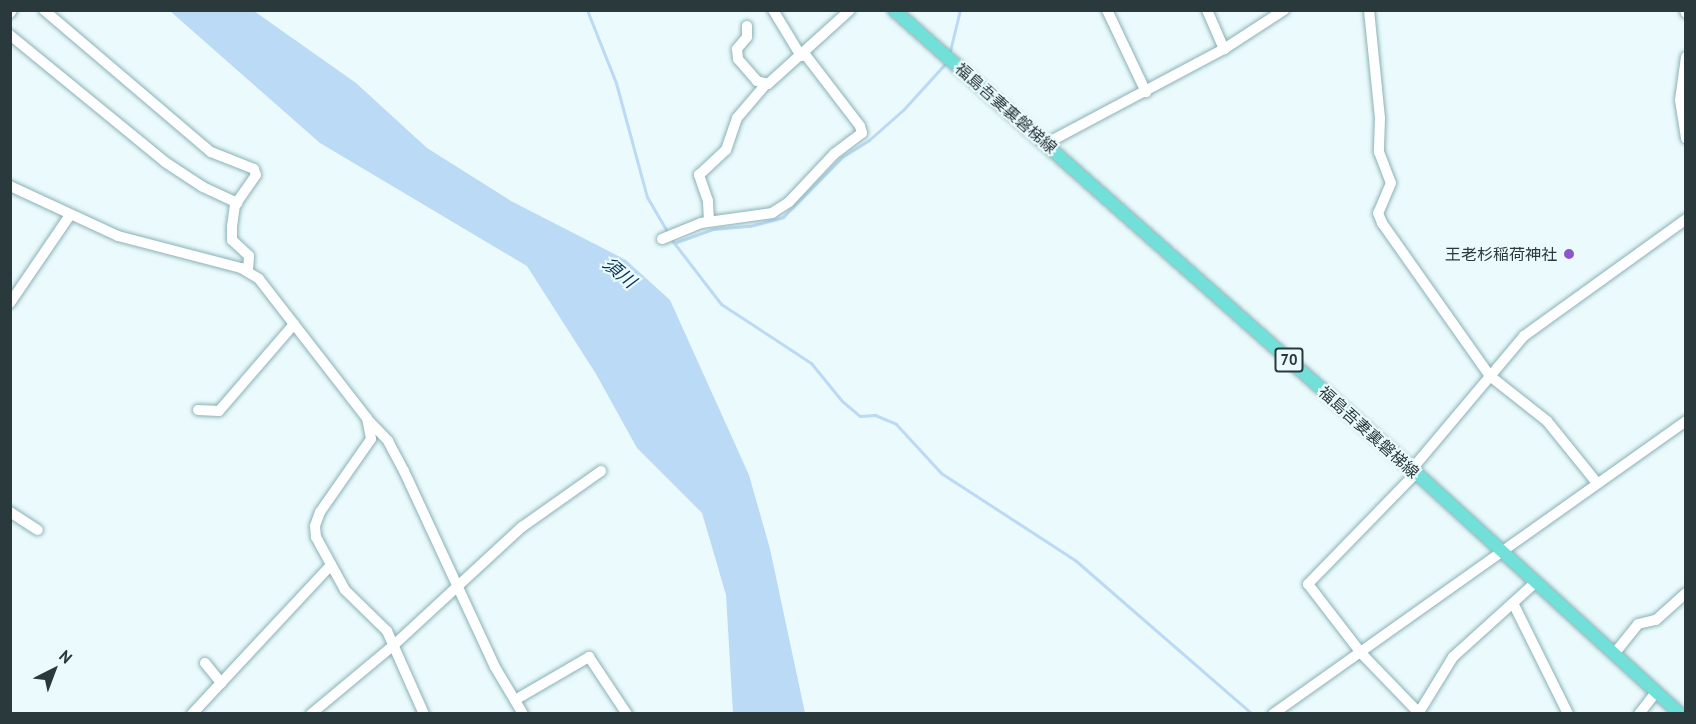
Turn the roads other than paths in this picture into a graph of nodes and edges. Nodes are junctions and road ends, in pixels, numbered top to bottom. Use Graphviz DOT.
graph roads {
  1 [pos="44,10"];
  2 [pos="772,10"];
  3 [pos="850,10"];
  4 [pos="894,10"];
  5 [pos="1107,10"];
  6 [pos="1207,10"];
  7 [pos="1284,10"];
  8 [pos="1369,10"];
  9 [pos="838,15"];
  10 [pos="747,26"];
  11 [pos="10,35"];
  12 [pos="1224,49"];
  13 [pos="803,54"];
  14 [pos="1686,57"];
  15 [pos="766,84"];
  16 [pos="1146,92"];
  17 [pos="1686,139"];
  18 [pos="1047,143"];
  19 [pos="10,186"];
  20 [pos="237,202"];
  21 [pos="70,215"];
  22 [pos="1686,219"];
  23 [pos="709,221"];
  24 [pos="662,239"];
  25 [pos="248,270"];
  26 [pos="10,303"];
  27 [pos="294,324"];
  28 [pos="1490,376"];
  29 [pos="198,410"];
  30 [pos="366,418"];
  31 [pos="1685,422"];
  32 [pos="601,471"];
  33 [pos="1414,471"];
  34 [pos="1597,483"];
  35 [pos="10,512"];
  36 [pos="38,531"];
  37 [pos="1499,551"];
  38 [pos="331,565"];
  39 [pos="1534,583"];
  40 [pos="459,584"];
  41 [pos="1686,593"];
  42 [pos="1513,603"];
  43 [pos="394,644"];
  44 [pos="1362,654"];
  45 [pos="1614,654"];
  46 [pos="205,663"];
  47 [pos="221,683"];
  48 [pos="1656,692"];
  49 [pos="515,700"];
  50 [pos="1419,713"];
  51 [pos="192,714"];
  52 [pos="311,714"];
  53 [pos="424,714"];
  54 [pos="523,714"];
  55 [pos="627,714"];
  56 [pos="1273,714"];
  57 [pos="1568,714"];
  58 [pos="1639,714"];
  59 [pos="1680,714"];
  1 -- 20 [label="street"];
  2 -- 13 [label="street"];
  3 -- 9 [label="street"];
  4 -- 18 [label="main road, 福島吾妻裏磐梯線 / 70"];
  5 -- 16 [label="street"];
  6 -- 12 [label="street"];
  7 -- 12 [label="street"];
  8 -- 28 [label="street"];
  9 -- 13 [label="street"];
  10 -- 15 [label="street"];
  11 -- 20 [label="street"];
  12 -- 16 [label="street"];
  13 -- 15 [label="street"];
  13 -- 23 [label="street"];
  14 -- 17 [label="street"];
  15 -- 23 [label="street"];
  16 -- 18 [label="street"];
  18 -- 33 [label="main road, 福島吾妻裏磐梯線 / 70"];
  19 -- 21 [label="street"];
  20 -- 25 [label="street"];
  21 -- 25 [label="street"];
  21 -- 26 [label="street"];
  22 -- 28 [label="street"];
  23 -- 24 [label="street"];
  25 -- 27 [label="street"];
  27 -- 29 [label="street"];
  27 -- 30 [label="street"];
  28 -- 33 [label="street"];
  28 -- 34 [label="street"];
  30 -- 38 [label="street"];
  30 -- 40 [label="street"];
  31 -- 34 [label="street"];
  32 -- 40 [label="street"];
  33 -- 37 [label="main road, 福島吾妻裏磐梯線 / 70"];
  33 -- 44 [label="street"];
  34 -- 37 [label="street"];
  35 -- 36 [label="street"];
  37 -- 39 [label="main road, 福島吾妻裏磐梯線 / 70"];
  37 -- 44 [label="street"];
  38 -- 43 [label="street"];
  38 -- 47 [label="street"];
  39 -- 42 [label="street"];
  39 -- 45 [label="main road, 福島吾妻裏磐梯線 / 70"];
  40 -- 43 [label="street"];
  40 -- 49 [label="street"];
  41 -- 45 [label="street"];
  42 -- 50 [label="street"];
  42 -- 57 [label="street"];
  43 -- 52 [label="street"];
  43 -- 53 [label="street"];
  44 -- 50 [label="street"];
  44 -- 56 [label="street"];
  45 -- 48 [label="main road, 福島吾妻裏磐梯線 / 70"];
  46 -- 47 [label="street"];
  47 -- 51 [label="street"];
  48 -- 58 [label="street"];
  48 -- 59 [label="main road, 福島吾妻裏磐梯線 / 70"];
  49 -- 54 [label="street"];
  49 -- 55 [label="street"];
}
